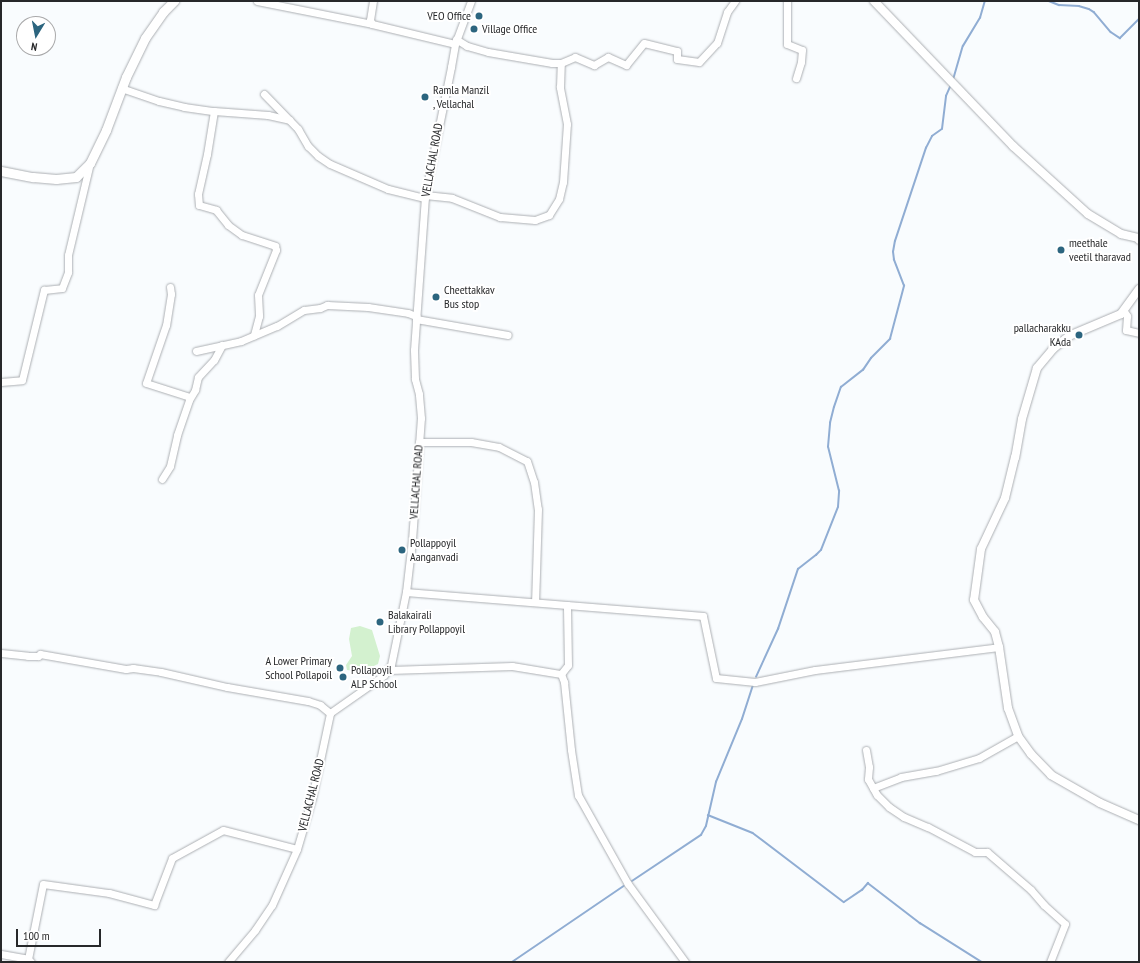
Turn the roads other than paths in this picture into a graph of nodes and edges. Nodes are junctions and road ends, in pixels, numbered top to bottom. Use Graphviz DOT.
graph roads {
  1 [pos="174,1"];
  2 [pos="256,1"];
  3 [pos="373,1"];
  4 [pos="471,1"];
  5 [pos="735,1"];
  6 [pos="787,1"];
  7 [pos="874,1"];
  8 [pos="372,24"];
  9 [pos="455,41"];
  10 [pos="561,63"];
  11 [pos="796,78"];
  12 [pos="121,88"];
  13 [pos="264,94"];
  14 [pos="214,111"];
  15 [pos="289,120"];
  16 [pos="90,163"];
  17 [pos="1,171"];
  18 [pos="425,196"];
  19 [pos="1139,240"];
  20 [pos="170,287"];
  21 [pos="1139,289"];
  22 [pos="1124,311"];
  23 [pos="416,317"];
  24 [pos="1139,333"];
  25 [pos="254,335"];
  26 [pos="508,335"];
  27 [pos="222,345"];
  28 [pos="196,351"];
  29 [pos="1,382"];
  30 [pos="190,398"];
  31 [pos="419,442"];
  32 [pos="162,479"];
  33 [pos="406,592"];
  34 [pos="534,602"];
  35 [pos="566,605"];
  36 [pos="1000,647"];
  37 [pos="1,653"];
  38 [pos="390,670"];
  39 [pos="561,674"];
  40 [pos="330,713"];
  41 [pos="1018,736"];
  42 [pos="866,750"];
  43 [pos="873,788"];
  44 [pos="1139,820"];
  45 [pos="297,849"];
  46 [pos="1,954"];
  47 [pos="29,960"];
  48 [pos="228,962"];
  49 [pos="684,962"];
  50 [pos="1050,962"];
  1 -- 12 [label="main road"];
  2 -- 8 [label="street"];
  3 -- 8 [label="street"];
  4 -- 9 [label="street, VELLACHAL ROAD"];
  5 -- 10 [label="street"];
  6 -- 11 [label="street"];
  7 -- 19 [label="street"];
  8 -- 9 [label="street"];
  9 -- 10 [label="street"];
  9 -- 18 [label="street, VELLACHAL ROAD"];
  10 -- 18 [label="street"];
  12 -- 14 [label="street"];
  12 -- 16 [label="main road"];
  13 -- 15 [label="street"];
  14 -- 15 [label="street"];
  14 -- 25 [label="street"];
  15 -- 18 [label="street"];
  16 -- 17 [label="main road"];
  16 -- 29 [label="street"];
  18 -- 23 [label="street, VELLACHAL ROAD"];
  20 -- 30 [label="street"];
  21 -- 22 [label="street"];
  22 -- 24 [label="street"];
  22 -- 36 [label="street"];
  23 -- 25 [label="street"];
  23 -- 26 [label="street"];
  23 -- 31 [label="street, VELLACHAL ROAD"];
  25 -- 27 [label="street"];
  27 -- 28 [label="street"];
  27 -- 30 [label="street"];
  30 -- 32 [label="street"];
  31 -- 33 [label="street, VELLACHAL ROAD"];
  31 -- 34 [label="street"];
  33 -- 34 [label="street"];
  33 -- 38 [label="street, VELLACHAL ROAD"];
  34 -- 35 [label="street"];
  35 -- 36 [label="street"];
  35 -- 39 [label="street"];
  36 -- 41 [label="street"];
  37 -- 40 [label="street"];
  38 -- 39 [label="street"];
  38 -- 40 [label="street"];
  39 -- 49 [label="street"];
  40 -- 45 [label="street, VELLACHAL ROAD"];
  41 -- 43 [label="street"];
  41 -- 44 [label="street"];
  42 -- 43 [label="street"];
  43 -- 50 [label="street"];
  45 -- 47 [label="street"];
  45 -- 48 [label="street, VELLACHAL ROAD"];
  46 -- 47 [label="street"];
}
